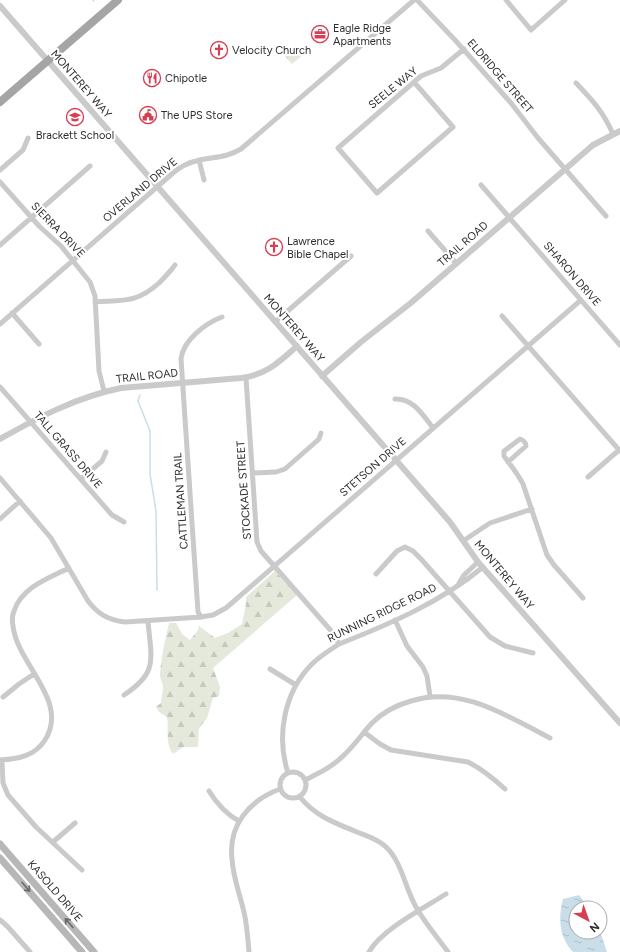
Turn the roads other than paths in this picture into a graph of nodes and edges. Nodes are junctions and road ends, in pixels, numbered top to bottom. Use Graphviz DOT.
graph roads {
  1 [pos="118,0"];
  2 [pos="416,0"];
  3 [pos="506,0"];
  4 [pos="565,0"];
  5 [pos="0,6"];
  6 [pos="464,49"];
  7 [pos="48,61"];
  8 [pos="414,82"];
  9 [pos="576,82"];
  10 [pos="0,102"];
  11 [pos="620,131"];
  12 [pos="613,134"];
  13 [pos="28,138"];
  14 [pos="199,160"];
  15 [pos="90,166"];
  16 [pos="564,169"];
  17 [pos="0,170"];
  18 [pos="204,180"];
  19 [pos="0,182"];
  20 [pos="481,185"];
  21 [pos="158,186"];
  22 [pos="606,216"];
  23 [pos="31,217"];
  24 [pos="509,217"];
  25 [pos="428,231"];
  26 [pos="0,244"];
  27 [pos="351,256"];
  28 [pos="73,260"];
  29 [pos="456,263"];
  30 [pos="175,264"];
  31 [pos="581,300"];
  32 [pos="95,302"];
  33 [pos="12,313"];
  34 [pos="502,316"];
  35 [pos="222,317"];
  36 [pos="275,322"];
  37 [pos="0,324"];
  38 [pos="39,344"];
  39 [pos="620,345"];
  40 [pos="297,346"];
  41 [pos="528,346"];
  42 [pos="322,376"];
  43 [pos="246,378"];
  44 [pos="183,382"];
  45 [pos="0,387"];
  46 [pos="104,391"];
  47 [pos="395,399"];
  48 [pos="30,422"];
  49 [pos="434,428"];
  50 [pos="321,433"];
  51 [pos="0,439"];
  52 [pos="619,451"];
  53 [pos="106,452"];
  54 [pos="395,461"];
  55 [pos="508,462"];
  56 [pos="252,473"];
  57 [pos="588,477"];
  58 [pos="0,478"];
  59 [pos="81,479"];
  60 [pos="20,501"];
  61 [pos="532,509"];
  62 [pos="0,519"];
  63 [pos="124,522"];
  64 [pos="463,541"];
  65 [pos="478,562"];
  66 [pos="275,566"];
  67 [pos="483,567"];
  68 [pos="70,568"];
  69 [pos="376,574"];
  70 [pos="460,584"];
  71 [pos="450,591"];
  72 [pos="582,598"];
  73 [pos="201,618"];
  74 [pos="394,620"];
  75 [pos="148,621"];
  76 [pos="339,644"];
  77 [pos="533,653"];
  78 [pos="270,669"];
  79 [pos="34,674"];
  80 [pos="296,685"];
  81 [pos="124,695"];
  82 [pos="430,696"];
  83 [pos="3,697"];
  84 [pos="620,724"];
  85 [pos="364,732"];
  86 [pos="550,738"];
  87 [pos="1,760"];
  88 [pos="288,773"];
  89 [pos="306,780"];
  90 [pos="280,789"];
  91 [pos="505,789"];
  92 [pos="209,791"];
  93 [pos="300,797"];
  94 [pos="239,821"];
  95 [pos="75,823"];
  96 [pos="53,842"];
  97 [pos="0,844"];
  98 [pos="0,858"];
  99 [pos="82,870"];
  100 [pos="446,894"];
  101 [pos="419,912"];
  102 [pos="0,920"];
  103 [pos="30,952"];
  104 [pos="82,952"];
  105 [pos="94,952"];
  106 [pos="249,952"];
  107 [pos="369,952"];
  108 [pos="448,952"];
  1 -- 7 [label="main road"];
  2 -- 6 [label="street, ELDRIDGE STREET"];
  2 -- 14 [label="street, OVERLAND DRIVE"];
  3 -- 4 [label="street"];
  5 -- 7 [label="street, MONTEREY WAY"];
  6 -- 8 [label="street, SEELE WAY"];
  6 -- 16 [label="street, ELDRIDGE STREET"];
  7 -- 10 [label="main road"];
  7 -- 21 [label="street, MONTEREY WAY"];
  8 -- 8 [label="street, SEELE WAY"];
  9 -- 12 [label="street"];
  11 -- 12 [label="street, TRAIL ROAD"];
  12 -- 16 [label="street, TRAIL ROAD"];
  13 -- 17 [label="street"];
  14 -- 18 [label="street"];
  14 -- 21 [label="street, OVERLAND DRIVE"];
  15 -- 23 [label="street"];
  16 -- 22 [label="street, ELDRIDGE STREET"];
  16 -- 24 [label="street, TRAIL ROAD"];
  19 -- 23 [label="street, SIERRA DRIVE"];
  20 -- 24 [label="street, SHARON DRIVE"];
  21 -- 28 [label="street, OVERLAND DRIVE"];
  21 -- 36 [label="street, MONTEREY WAY"];
  23 -- 26 [label="street"];
  23 -- 28 [label="street, SIERRA DRIVE"];
  24 -- 29 [label="street, TRAIL ROAD"];
  24 -- 31 [label="street, SHARON DRIVE"];
  25 -- 29 [label="street"];
  27 -- 36 [label="street"];
  28 -- 32 [label="street, SIERRA DRIVE"];
  28 -- 33 [label="street, OVERLAND DRIVE"];
  29 -- 42 [label="street, TRAIL ROAD"];
  30 -- 32 [label="street"];
  31 -- 39 [label="street, SHARON DRIVE"];
  31 -- 41 [label="street, STETSON DRIVE"];
  32 -- 46 [label="street, SIERRA DRIVE"];
  33 -- 37 [label="street, OVERLAND DRIVE"];
  33 -- 38 [label="street"];
  34 -- 41 [label="street"];
  35 -- 44 [label="street, CATTLEMAN TRAIL"];
  36 -- 40 [label="street, MONTEREY WAY"];
  40 -- 42 [label="street, MONTEREY WAY"];
  40 -- 43 [label="street, TRAIL ROAD"];
  41 -- 49 [label="street, STETSON DRIVE"];
  41 -- 52 [label="street"];
  42 -- 54 [label="street, MONTEREY WAY"];
  43 -- 44 [label="street, TRAIL ROAD"];
  43 -- 56 [label="street, STOCKADE STREET"];
  44 -- 46 [label="street, TRAIL ROAD"];
  44 -- 73 [label="street, CATTLEMAN TRAIL"];
  45 -- 48 [label="street, TALL GRASS DRIVE"];
  46 -- 48 [label="street, TRAIL ROAD"];
  47 -- 49 [label="street"];
  48 -- 51 [label="street, TRAIL ROAD"];
  48 -- 59 [label="street, TALL GRASS DRIVE"];
  49 -- 54 [label="street, STETSON DRIVE"];
  50 -- 56 [label="street"];
  52 -- 57 [label="street"];
  53 -- 59 [label="street"];
  54 -- 64 [label="street, MONTEREY WAY"];
  54 -- 66 [label="street, STETSON DRIVE"];
  55 -- 55 [label="street"];
  55 -- 61 [label="street"];
  56 -- 66 [label="street, STOCKADE STREET"];
  58 -- 60 [label="street, STETSON DRIVE"];
  59 -- 63 [label="street, TALL GRASS DRIVE"];
  60 -- 62 [label="street"];
  60 -- 68 [label="street, STETSON DRIVE"];
  61 -- 64 [label="street"];
  61 -- 72 [label="street"];
  64 -- 65 [label="street, MONTEREY WAY"];
  65 -- 67 [label="street, MONTEREY WAY"];
  65 -- 70 [label="street, RUNNING RIDGE ROAD"];
  66 -- 73 [label="street, STETSON DRIVE"];
  66 -- 76 [label="street, STOCKADE STREET"];
  67 -- 70 [label="street, RUNNING RIDGE ROAD"];
  67 -- 84 [label="street, MONTEREY WAY"];
  68 -- 75 [label="street, STETSON DRIVE"];
  68 -- 79 [label="street"];
  69 -- 71 [label="street"];
  70 -- 71 [label="street, RUNNING RIDGE ROAD"];
  71 -- 74 [label="street, RUNNING RIDGE ROAD"];
  71 -- 77 [label="street"];
  73 -- 75 [label="street, STETSON DRIVE"];
  74 -- 76 [label="street, RUNNING RIDGE ROAD"];
  74 -- 82 [label="street"];
  75 -- 81 [label="street"];
  76 -- 80 [label="street, RUNNING RIDGE ROAD"];
  78 -- 80 [label="street"];
  79 -- 83 [label="street"];
  79 -- 87 [label="street"];
  80 -- 88 [label="street, RUNNING RIDGE ROAD"];
  82 -- 85 [label="street"];
  82 -- 86 [label="street"];
  85 -- 89 [label="street"];
  85 -- 91 [label="street"];
  87 -- 96 [label="street"];
  88 -- 89 [label="street"];
  88 -- 90 [label="street"];
  89 -- 93 [label="street"];
  90 -- 93 [label="street"];
  90 -- 94 [label="street"];
  92 -- 94 [label="street"];
  93 -- 101 [label="street"];
  94 -- 106 [label="street"];
  95 -- 96 [label="street"];
  96 -- 99 [label="street"];
  105 -- 97 [label="main road, KASOLD DRIVE, one-way"];
  98 -- 104 [label="main road, KASOLD DRIVE, one-way"];
  100 -- 101 [label="street"];
  101 -- 107 [label="street"];
  101 -- 108 [label="street"];
  102 -- 103 [label="street"];
}
